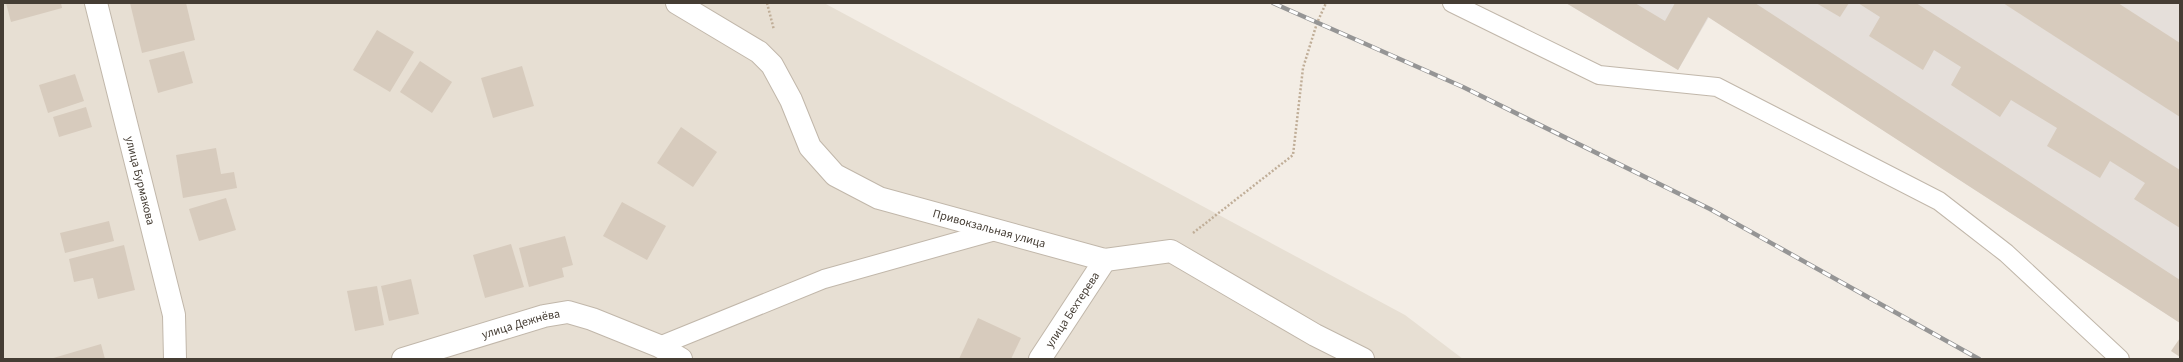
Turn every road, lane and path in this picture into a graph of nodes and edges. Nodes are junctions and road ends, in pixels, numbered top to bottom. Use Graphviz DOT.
graph roads {
  1 [pos="96,3"];
  2 [pos="678,3"];
  3 [pos="1326,3"];
  4 [pos="1452,3"];
  5 [pos="995,231"];
  6 [pos="1171,251"];
  7 [pos="1105,260"];
  8 [pos="659,346"];
  9 [pos="175,359"];
  10 [pos="403,359"];
  11 [pos="681,359"];
  12 [pos="1040,359"];
  13 [pos="1363,359"];
  14 [pos="2120,359"];
  1 -- 9 [label="street, улица Бурмакова"];
  2 -- 5 [label="street, Привокзальная улица"];
  3 -- 6 [label="path"];
  4 -- 14 [label="lane"];
  5 -- 7 [label="street, Привокзальная улица"];
  5 -- 8 [label="lane"];
  6 -- 7 [label="street, Привокзальная улица"];
  6 -- 13 [label="street"];
  7 -- 12 [label="street, улица Бехтерева"];
  8 -- 10 [label="street, улица Дежнёва"];
  8 -- 11 [label="street, улица Дежнёва"];
}
